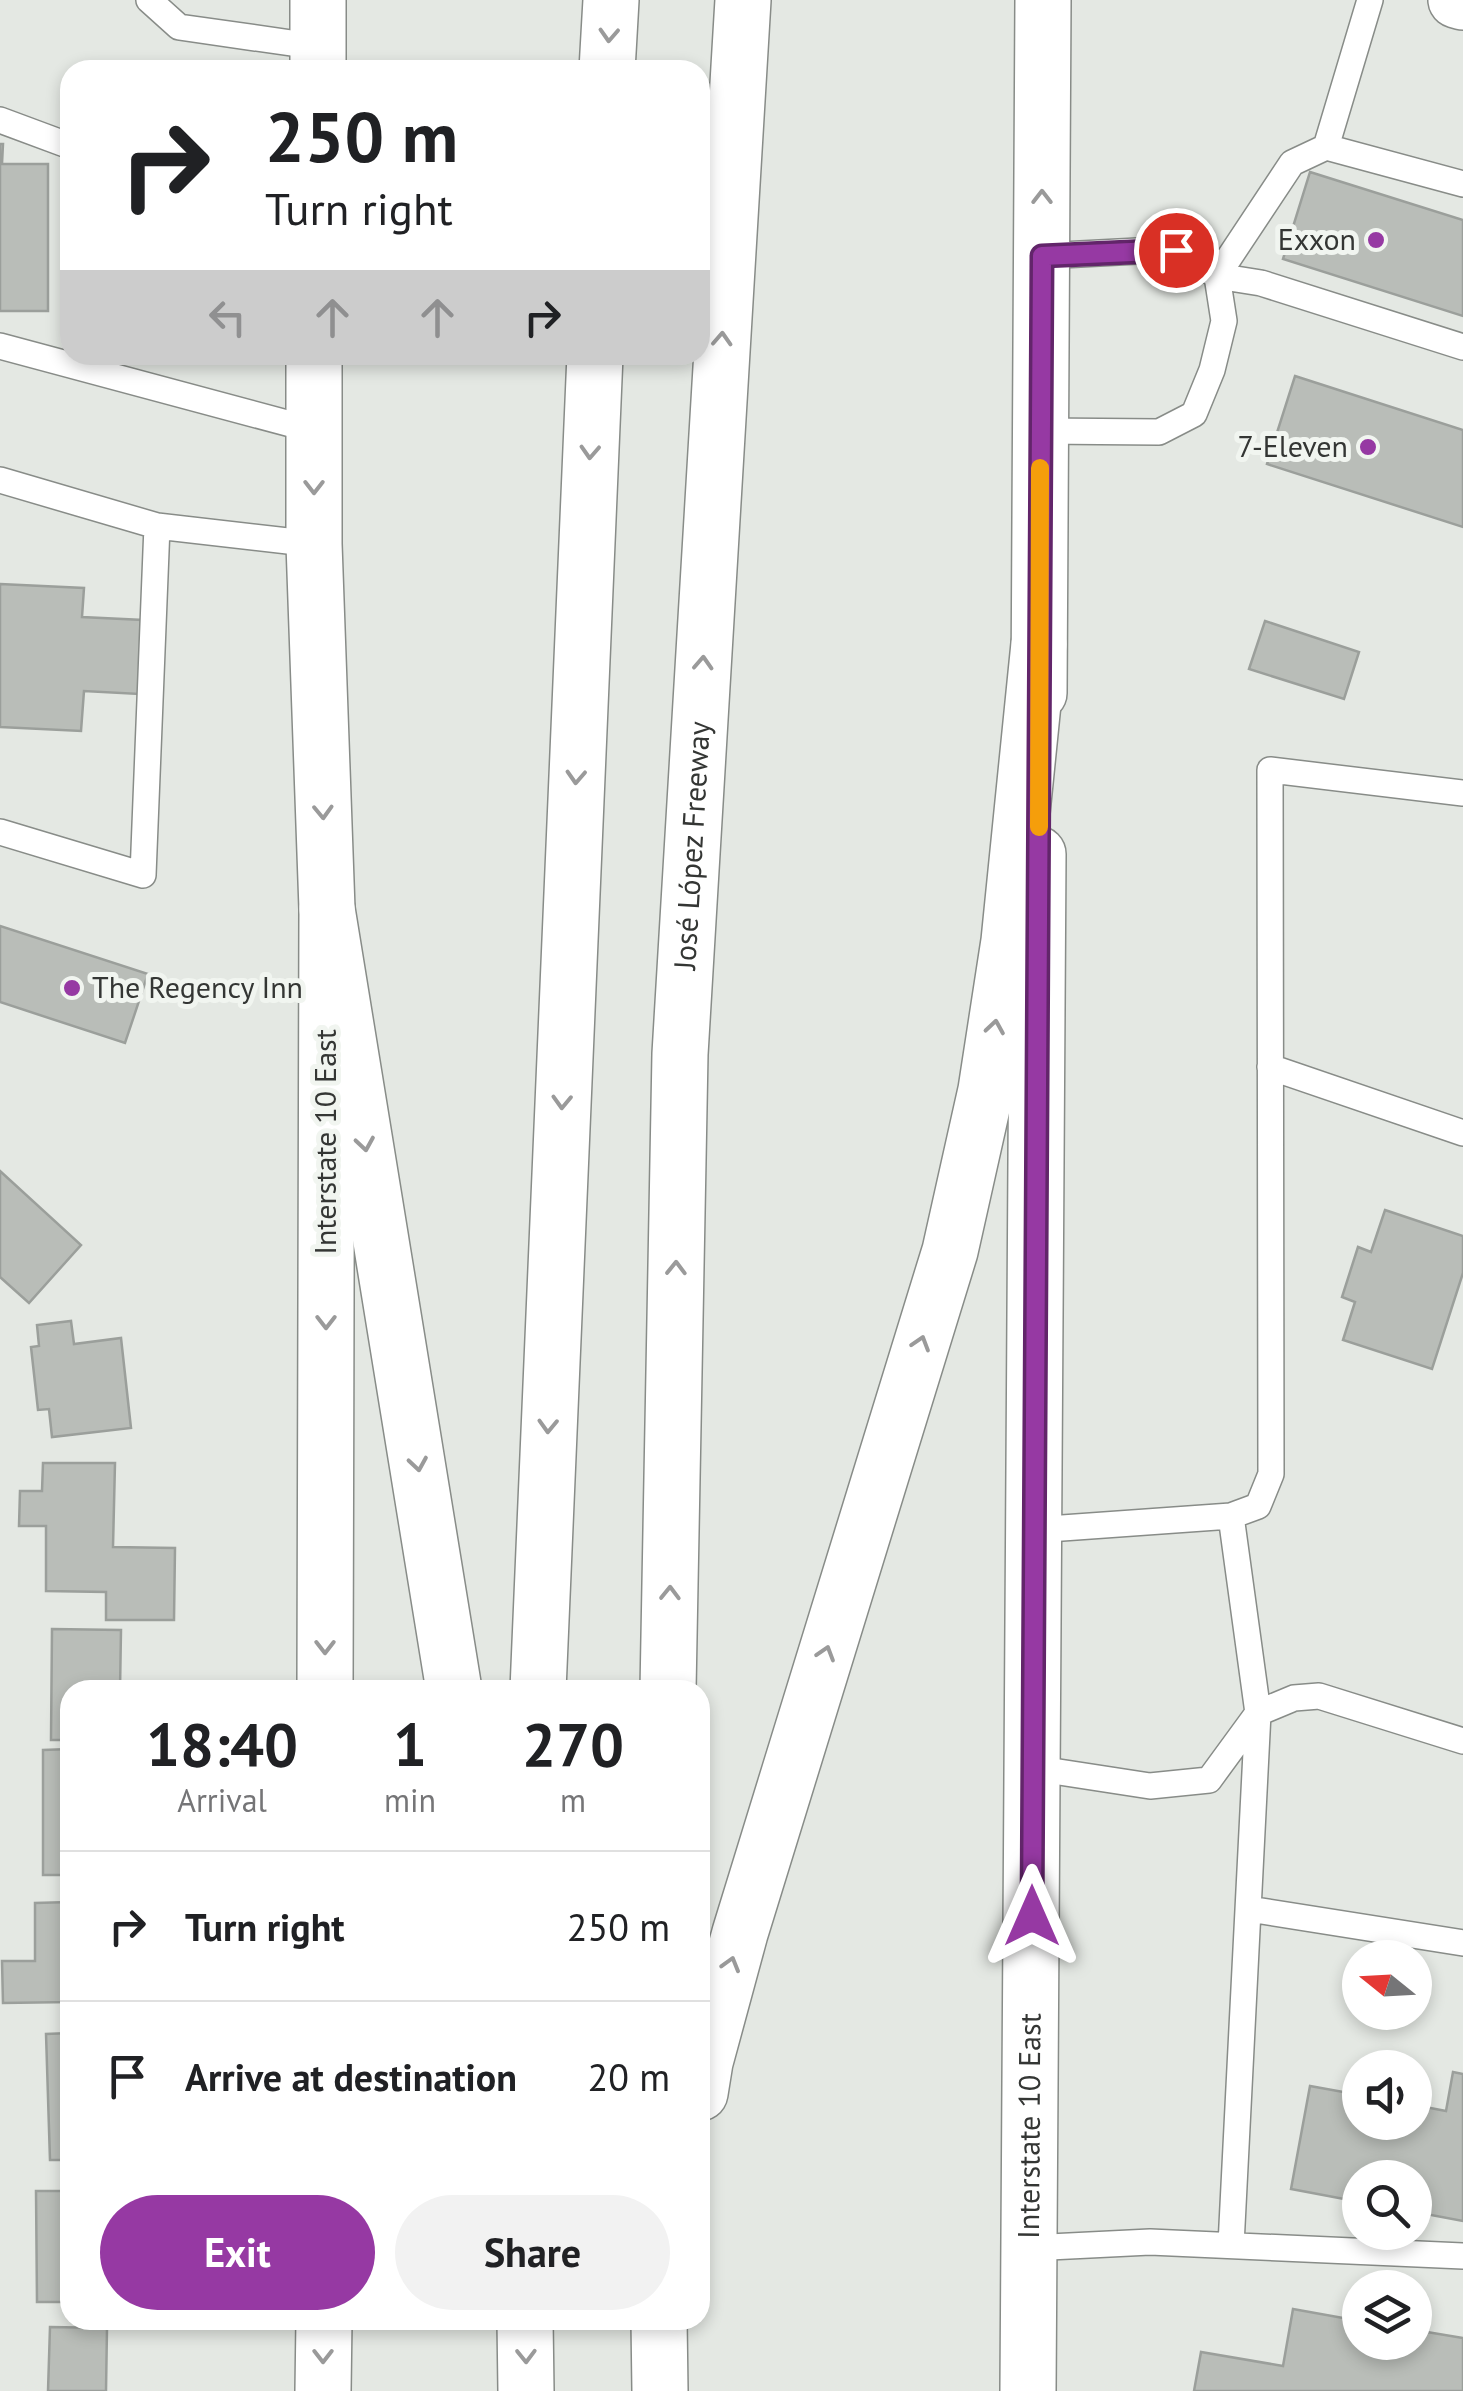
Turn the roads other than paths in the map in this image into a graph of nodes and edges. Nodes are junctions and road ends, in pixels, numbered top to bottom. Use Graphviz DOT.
graph roads {
  1 [pos="149,0"];
  2 [pos="610,0"];
  3 [pos="742,0"];
  4 [pos="1042,0"];
  5 [pos="1370,0"];
  6 [pos="318,39"];
  7 [pos="608,60"];
  8 [pos="0,120"];
  9 [pos="60,142"];
  10 [pos="1326,146"];
  11 [pos="1463,184"];
  12 [pos="1042,256"];
  13 [pos="1217,276"];
  14 [pos="0,346"];
  15 [pos="1463,347"];
  16 [pos="60,362"];
  17 [pos="71,365"];
  18 [pos="314,365"];
  19 [pos="595,365"];
  20 [pos="313,430"];
  21 [pos="1040,431"];
  22 [pos="0,480"];
  23 [pos="158,526"];
  24 [pos="314,544"];
  25 [pos="1039,644"];
  26 [pos="1463,793"];
  27 [pos="0,832"];
  28 [pos="327,909"];
  29 [pos="1270,1066"];
  30 [pos="1463,1133"];
  31 [pos="1231,1516"];
  32 [pos="1034,1530"];
  33 [pos="325,1680"];
  34 [pos="452,1680"];
  35 [pos="538,1680"];
  36 [pos="668,1680"];
  37 [pos="1258,1713"];
  38 [pos="1463,1742"];
  39 [pos="1032,1768"];
  40 [pos="1249,1909"];
  41 [pos="1463,1943"];
  42 [pos="710,2044"];
  43 [pos="1231,2246"];
  44 [pos="1028,2248"];
  45 [pos="1463,2256"];
  46 [pos="324,2330"];
  47 [pos="526,2330"];
  48 [pos="324,2391"];
  49 [pos="526,2391"];
  50 [pos="1028,2391"];
  1 -- 6 [label="lane"];
  2 -- 7 [label="main road, one-way"];
  36 -- 3 [label="main road, José López Freeway, one-way"];
  12 -- 4 [label="main road, Interstate 10 East, one-way"];
  5 -- 10 [label="lane"];
  8 -- 9 [label="lane"];
  10 -- 11 [label="lane"];
  10 -- 13 [label="lane"];
  12 -- 13 [label="lane"];
  12 -- 21 [label="main road, Interstate 10 East"];
  13 -- 15 [label="lane"];
  13 -- 21 [label="lane"];
  14 -- 16 [label="lane"];
  17 -- 20 [label="lane"];
  18 -- 20 [label="main road, Interstate 10 East"];
  19 -- 35 [label="main road, one-way"];
  20 -- 24 [label="main road, Interstate 10 East, one-way"];
  21 -- 25 [label="main road, Interstate 10 East"];
  22 -- 23 [label="lane"];
  23 -- 24 [label="lane"];
  23 -- 27 [label="lane"];
  24 -- 28 [label="main road, Interstate 10 East, one-way"];
  25 -- 32 [label="main road, Interstate 10 East"];
  42 -- 25 [label="main road, one-way"];
  26 -- 29 [label="lane"];
  28 -- 33 [label="main road, Interstate 10 East, one-way"];
  28 -- 34 [label="main road, one-way"];
  29 -- 30 [label="lane"];
  29 -- 31 [label="lane"];
  31 -- 32 [label="lane"];
  31 -- 37 [label="lane"];
  32 -- 39 [label="main road, Interstate 10 East"];
  37 -- 38 [label="lane"];
  37 -- 39 [label="lane"];
  37 -- 40 [label="lane"];
  39 -- 44 [label="main road, Interstate 10 East"];
  40 -- 41 [label="lane"];
  40 -- 43 [label="lane"];
  43 -- 44 [label="lane"];
  43 -- 45 [label="lane"];
  44 -- 50 [label="main road, Interstate 10 East"];
  46 -- 48 [label="main road, one-way"];
  47 -- 49 [label="main road, one-way"];
}
